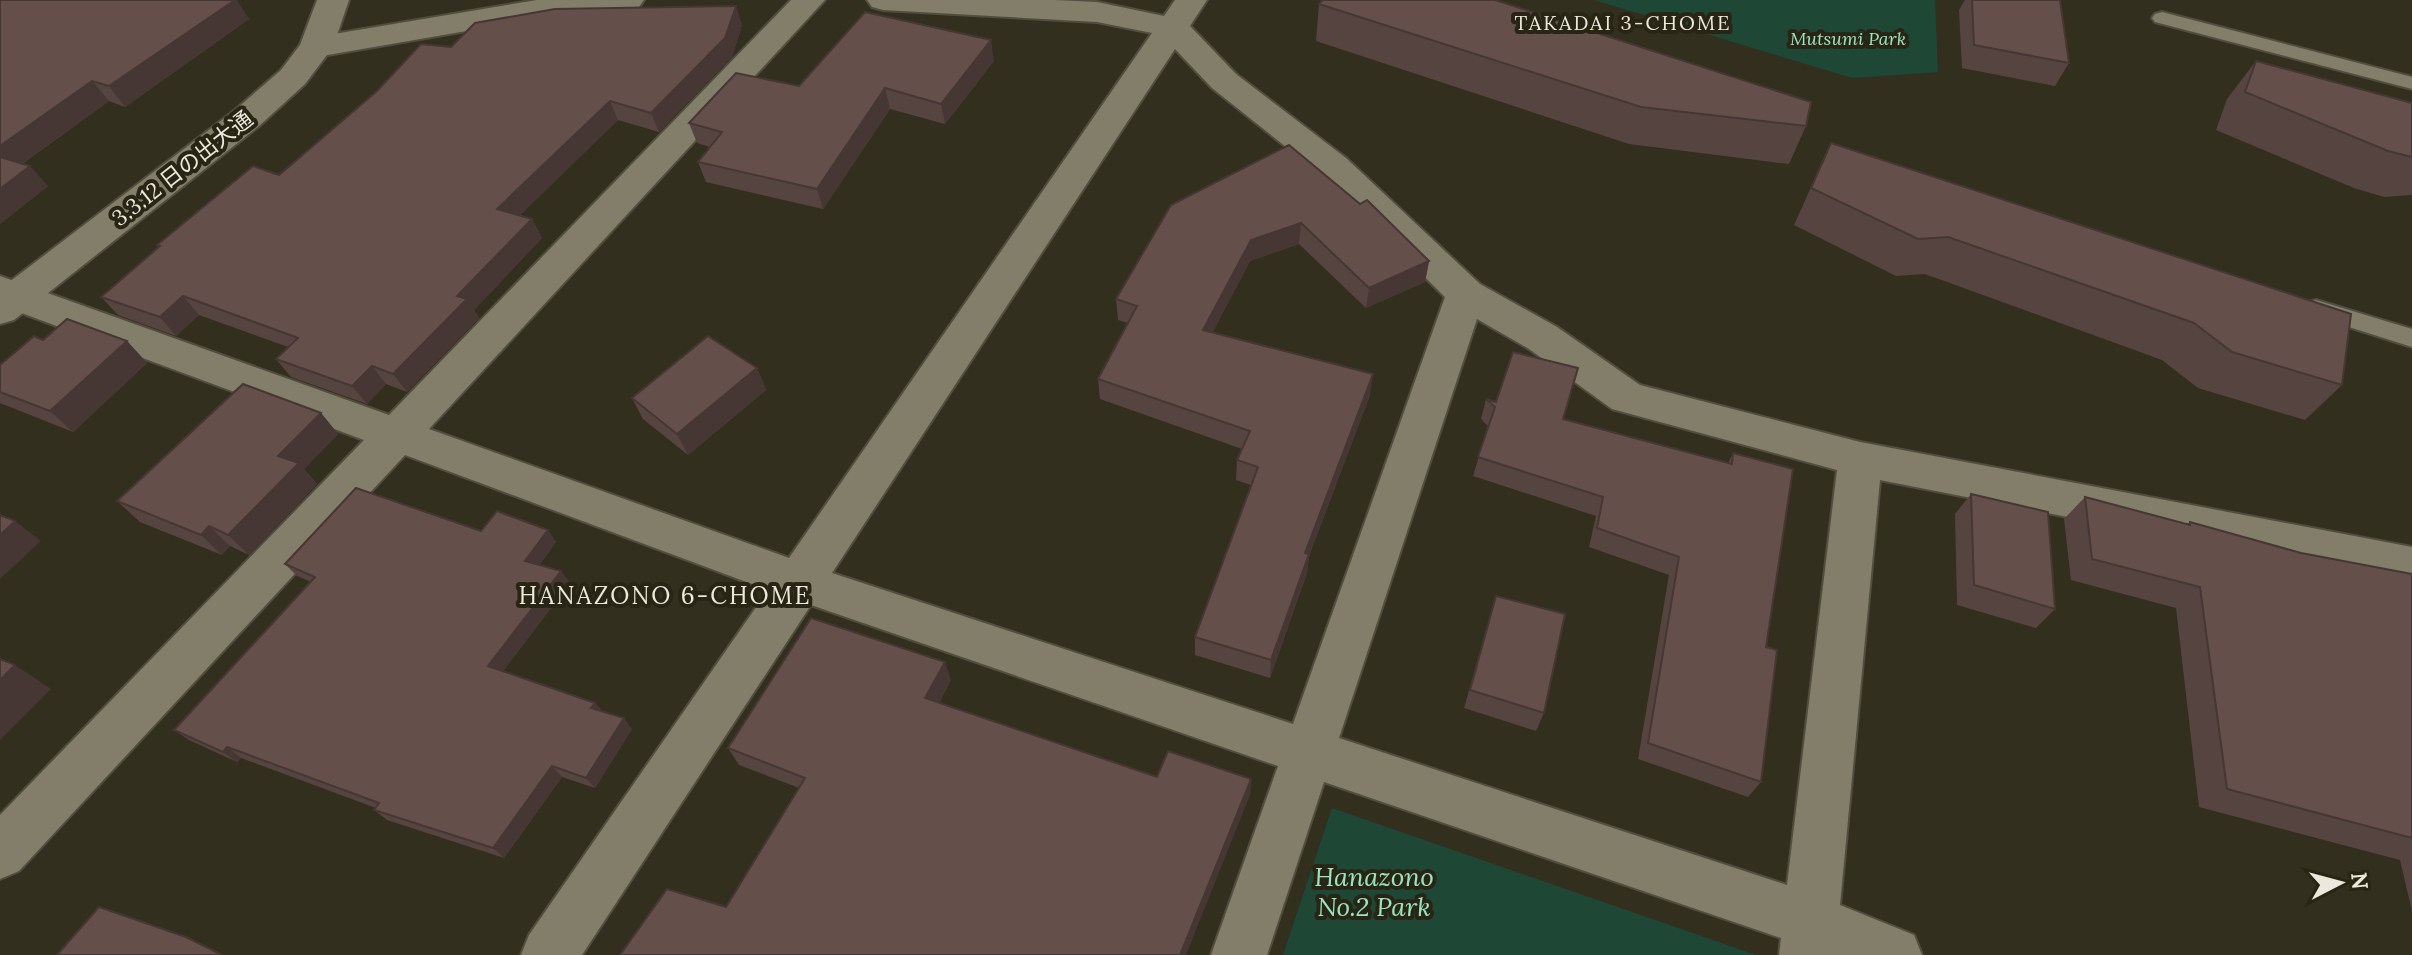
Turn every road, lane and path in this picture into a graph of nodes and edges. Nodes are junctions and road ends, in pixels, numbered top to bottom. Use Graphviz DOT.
graph roads {
  1 [pos="333,0"];
  2 [pos="628,0"];
  3 [pos="809,0"];
  4 [pos="883,0"];
  5 [pos="527,6"];
  6 [pos="1182,13"];
  7 [pos="2162,18"];
  8 [pos="316,47"];
  9 [pos="2412,83"];
  10 [pos="1466,294"];
  11 [pos="6,298"];
  12 [pos="2292,301"];
  13 [pos="2412,338"];
  14 [pos="395,436"];
  15 [pos="1860,459"];
  16 [pos="2412,566"];
  17 [pos="800,582"];
  18 [pos="1310,753"];
  19 [pos="0,853"];
  20 [pos="1808,938"];
  21 [pos="549,955"];
  22 [pos="1239,955"];
  23 [pos="1894,955"];
  1 -- 8 [label="street, 3.3.12 日の出大通"];
  2 -- 5 [label="street"];
  3 -- 14 [label="street"];
  4 -- 6 [label="street"];
  5 -- 8 [label="street"];
  6 -- 10 [label="street"];
  6 -- 17 [label="street"];
  7 -- 9 [label="lane"];
  8 -- 11 [label="street, 3.3.12 日の出大通"];
  10 -- 15 [label="street"];
  10 -- 18 [label="street"];
  11 -- 14 [label="street"];
  12 -- 13 [label="lane"];
  14 -- 17 [label="street"];
  14 -- 19 [label="street"];
  15 -- 16 [label="street"];
  15 -- 20 [label="street"];
  17 -- 18 [label="street"];
  17 -- 21 [label="street"];
  18 -- 20 [label="street"];
  18 -- 22 [label="street"];
  20 -- 23 [label="street"];
}
